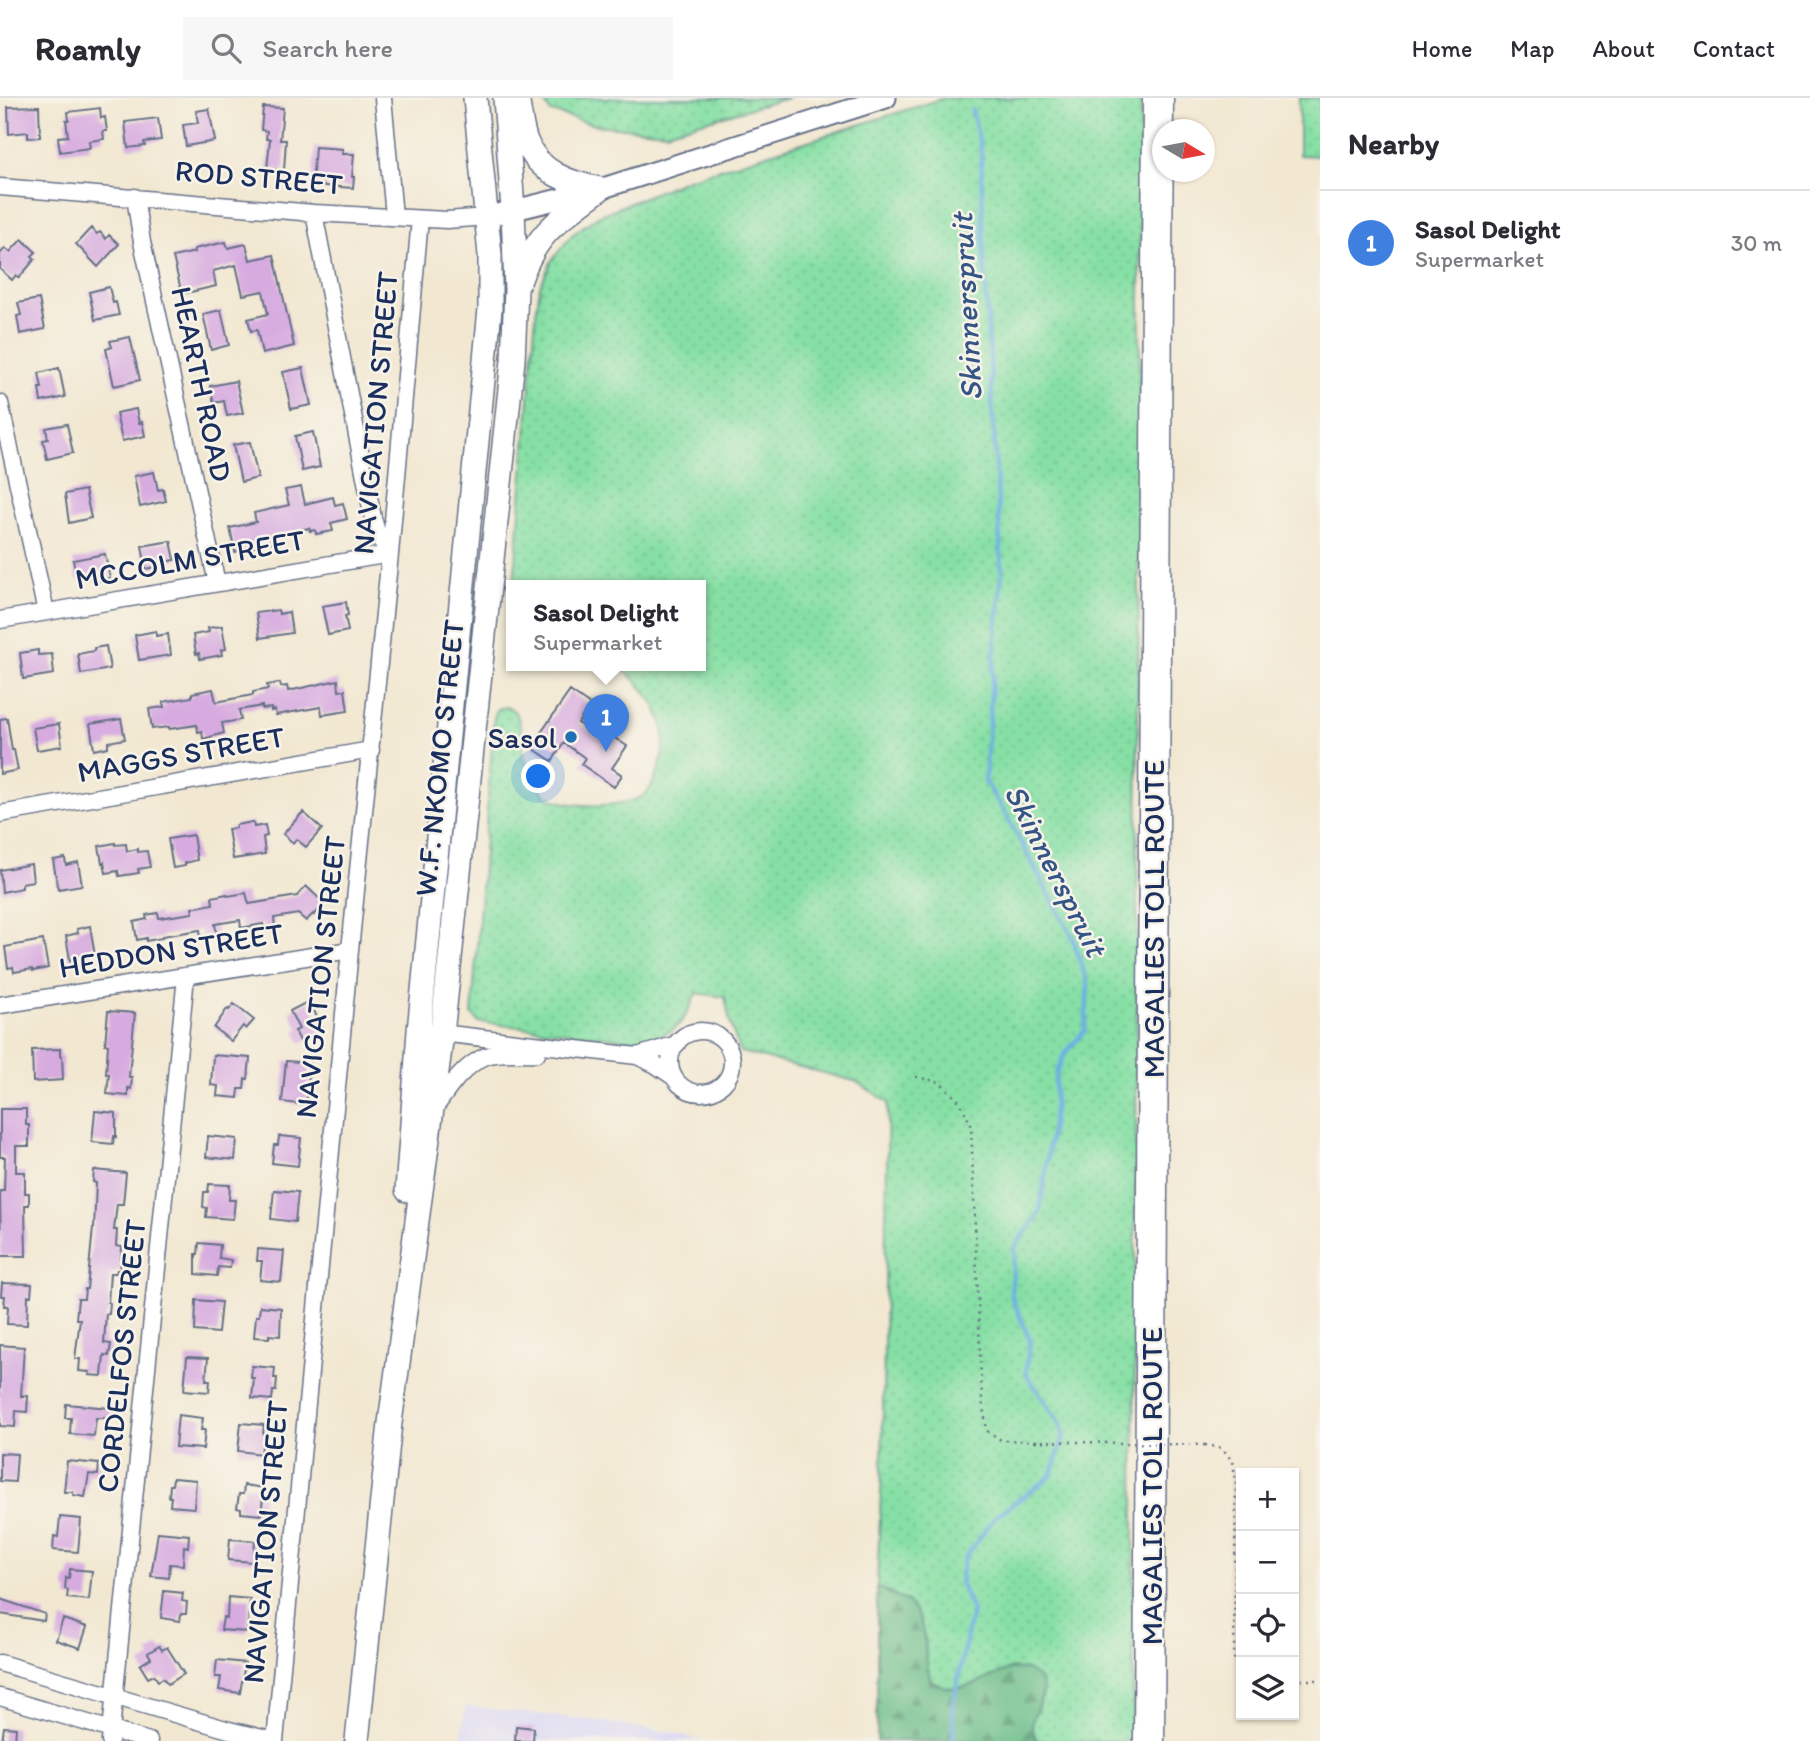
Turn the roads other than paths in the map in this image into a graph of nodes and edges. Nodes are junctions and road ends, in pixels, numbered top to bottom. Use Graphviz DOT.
graph roads {
  1 [pos="383,98"];
  2 [pos="475,98"];
  3 [pos="505,98"];
  4 [pos="517,98"];
  5 [pos="887,98"];
  6 [pos="1158,98"];
  7 [pos="1174,98"];
  8 [pos="1174,119"];
  9 [pos="1173,182"];
  10 [pos="0,187"];
  11 [pos="600,189"];
  12 [pos="135,197"];
  13 [pos="513,210"];
  14 [pos="314,213"];
  15 [pos="394,216"];
  16 [pos="486,217"];
  17 [pos="420,219"];
  18 [pos="516,290"];
  19 [pos="0,403"];
  20 [pos="390,554"];
  21 [pos="217,583"];
  22 [pos="46,612"];
  23 [pos="0,620"];
  24 [pos="371,750"];
  25 [pos="0,814"];
  26 [pos="350,950"];
  27 [pos="186,976"];
  28 [pos="0,1005"];
  29 [pos="419,1031"];
  30 [pos="442,1034"];
  31 [pos="677,1044"];
  32 [pos="606,1052"];
  33 [pos="637,1056"];
  34 [pos="674,1077"];
  35 [pos="432,1114"];
  36 [pos="390,1423"];
  37 [pos="0,1663"];
  38 [pos="115,1696"];
  39 [pos="0,1697"];
  40 [pos="110,1736"];
  41 [pos="149,1741"];
  42 [pos="275,1741"];
  43 [pos="357,1741"];
  44 [pos="1149,1741"];
  45 [pos="1167,1741"];
  1 -- 15 [label="street"];
  2 -- 16 [label="main road, W.F. NKOMO STREET"];
  3 -- 13 [label="main road, W.F. NKOMO STREET"];
  4 -- 11 [label="main road"];
  5 -- 11 [label="street, ROD STREET"];
  6 -- 44 [label="highway, MAGALIES TOLL ROUTE"];
  7 -- 8 [label="highway"];
  9 -- 45 [label="highway, MAGALIES TOLL ROUTE"];
  10 -- 12 [label="street, ROD STREET"];
  11 -- 13 [label="street, ROD STREET"];
  11 -- 18 [label="main road"];
  12 -- 14 [label="street, ROD STREET"];
  12 -- 21 [label="street, HEARTH ROAD"];
  13 -- 16 [label="street, ROD STREET"];
  13 -- 18 [label="main road, W.F. NKOMO STREET"];
  14 -- 15 [label="street, ROD STREET"];
  14 -- 20 [label="street"];
  15 -- 17 [label="street, ROD STREET"];
  16 -- 17 [label="street, ROD STREET"];
  16 -- 29 [label="main road, W.F. NKOMO STREET"];
  17 -- 20 [label="street, NAVIGATION STREET"];
  18 -- 30 [label="main road, W.F. NKOMO STREET"];
  19 -- 22 [label="street"];
  20 -- 21 [label="street, MCCOLM STREET"];
  20 -- 24 [label="street, NAVIGATION STREET"];
  21 -- 22 [label="street, MCCOLM STREET"];
  22 -- 23 [label="street, MCCOLM STREET"];
  24 -- 25 [label="street, MAGGS STREET"];
  24 -- 26 [label="street, NAVIGATION STREET"];
  26 -- 27 [label="street, HEDDON STREET"];
  26 -- 42 [label="street, NAVIGATION STREET"];
  27 -- 28 [label="street, HEDDON STREET"];
  27 -- 38 [label="street, CORDELFOS STREET"];
  29 -- 30 [label="street"];
  29 -- 36 [label="main road, W.F. NKOMO STREET"];
  30 -- 32 [label="street"];
  30 -- 35 [label="main road, W.F. NKOMO STREET"];
  31 -- 33 [label="street"];
  31 -- 34 [label="street"];
  31 -- 34 [label="street"];
  32 -- 33 [label="street"];
  32 -- 35 [label="street"];
  33 -- 34 [label="street"];
  35 -- 36 [label="main road, W.F. NKOMO STREET"];
  36 -- 43 [label="main road, W.F. NKOMO STREET"];
  37 -- 38 [label="street"];
  38 -- 40 [label="street, CORDELFOS STREET"];
  38 -- 42 [label="street"];
  39 -- 40 [label="street"];
  40 -- 41 [label="street"];
}
